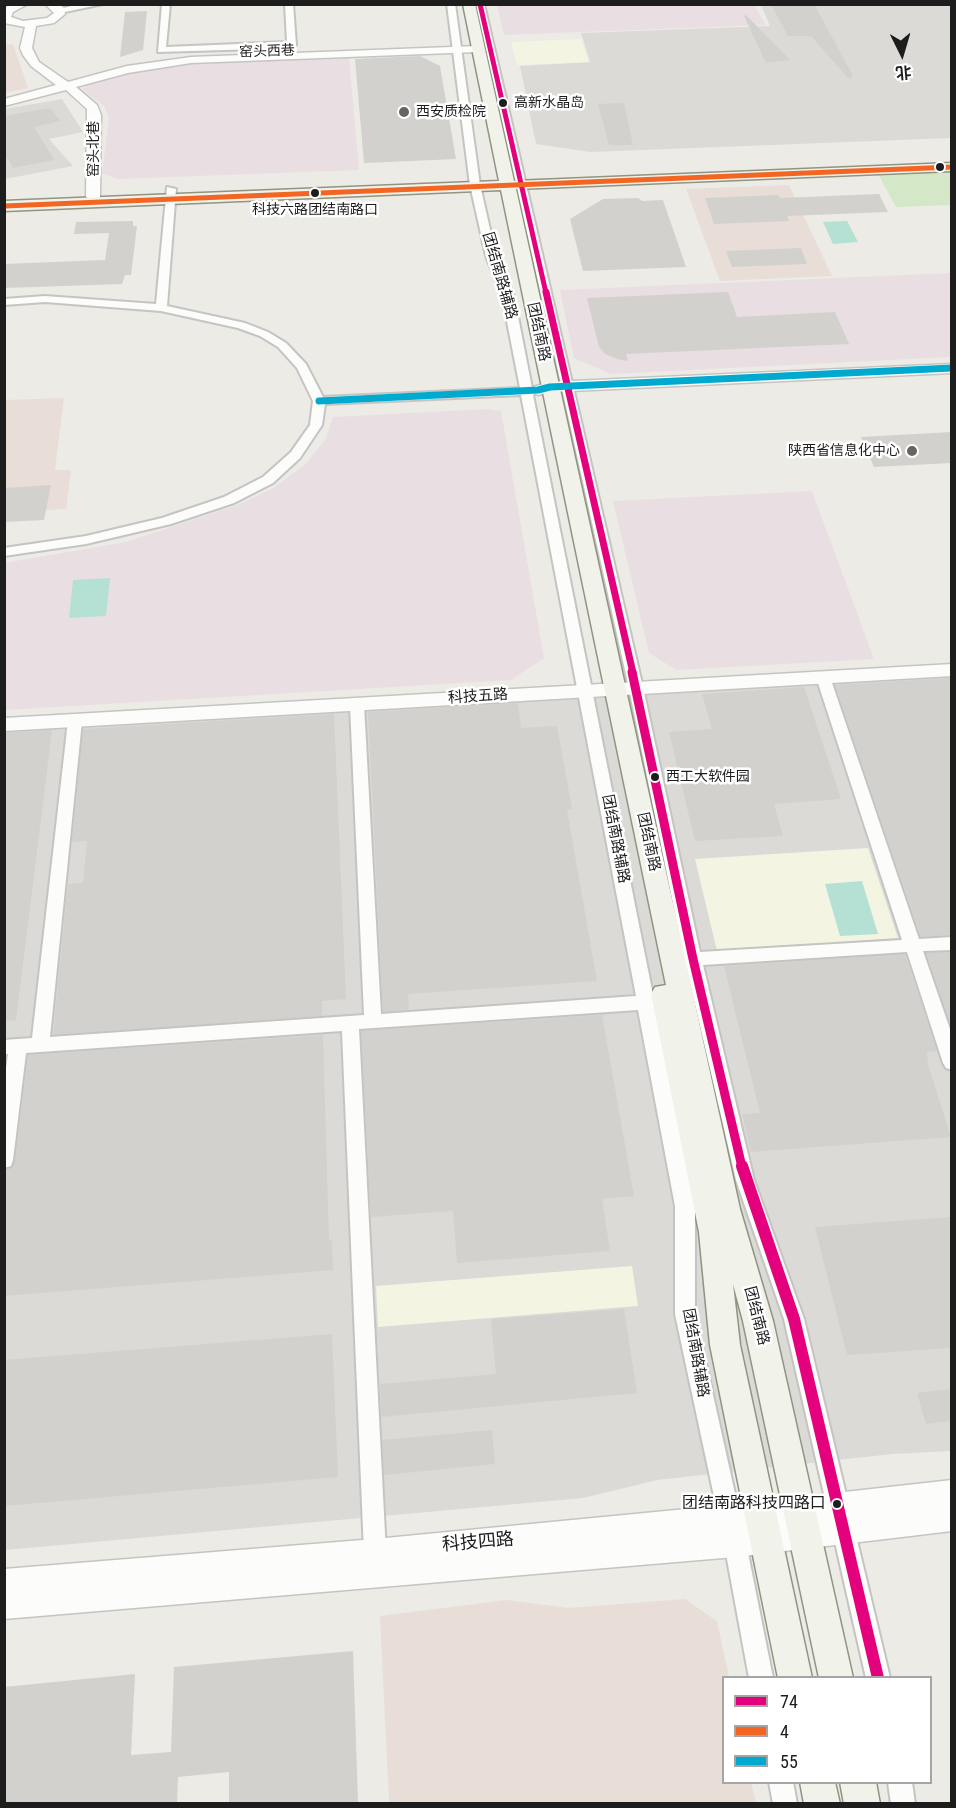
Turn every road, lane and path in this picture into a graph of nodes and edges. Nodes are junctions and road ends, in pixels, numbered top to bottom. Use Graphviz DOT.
graph roads {
  1 [pos="23,4"];
  2 [pos="99,4"];
  3 [pos="166,4"];
  4 [pos="289,4"];
  5 [pos="451,4"];
  6 [pos="460,4"];
  7 [pos="469,4"];
  8 [pos="480,4"];
  9 [pos="55,8"];
  10 [pos="31,24"];
  11 [pos="468,47"];
  12 [pos="64,84"];
  13 [pos="4,98"];
  14 [pos="4,103"];
  15 [pos="951,157"];
  16 [pos="951,162"];
  17 [pos="951,167"];
  18 [pos="535,168"];
  19 [pos="494,178"];
  20 [pos="187,182"];
  21 [pos="152,184"];
  22 [pos="94,189"];
  23 [pos="171,194"];
  24 [pos="4,195"];
  25 [pos="4,200"];
  26 [pos="4,206"];
  27 [pos="4,302"];
  28 [pos="161,308"];
  29 [pos="951,368"];
  30 [pos="545,389"];
  31 [pos="319,401"];
  32 [pos="4,552"];
  33 [pos="951,670"];
  34 [pos="823,677"];
  35 [pos="610,689"];
  36 [pos="357,705"];
  37 [pos="75,721"];
  38 [pos="4,725"];
  39 [pos="951,943"];
  40 [pos="912,946"];
  41 [pos="683,960"];
  42 [pos="655,1002"];
  43 [pos="373,1022"];
  44 [pos="350,1024"];
  45 [pos="40,1045"];
  46 [pos="11,1047"];
  47 [pos="951,1063"];
  48 [pos="4,1160"];
  49 [pos="951,1494"];
  50 [pos="951,1517"];
  51 [pos="843,1518"];
  52 [pos="802,1522"];
  53 [pos="763,1527"];
  54 [pos="731,1531"];
  55 [pos="375,1553"];
  56 [pos="4,1583"];
  57 [pos="4,1605"];
  58 [pos="760,1676"];
  59 [pos="795,1676"];
  60 [pos="836,1676"];
  61 [pos="878,1676"];
  62 [pos="780,1784"];
  63 [pos="818,1784"];
  64 [pos="858,1784"];
  65 [pos="900,1784"];
  66 [pos="784,1803"];
  67 [pos="822,1803"];
  68 [pos="862,1803"];
  69 [pos="903,1803"];
  1 -- 10 [label="street"];
  2 -- 9 [label="street"];
  3 -- 4 [label="street"];
  5 -- 11 [label="street"];
  6 -- 11 [label="main road, 团结南路"];
  7 -- 11 [label="main road, 团结南路"];
  8 -- 19 [label="street"];
  9 -- 10 [label="street"];
  10 -- 12 [label="street, 窑头北巷"];
  11 -- 12 [label="street, 窑头西巷"];
  11 -- 19 [label="street"];
  11 -- 19 [label="main road, 团结南路"];
  12 -- 13 [label="street"];
  12 -- 14 [label="street"];
  12 -- 22 [label="street, 窑头北巷"];
  15 -- 19 [label="main road"];
  16 -- 19 [label="main road"];
  17 -- 19 [label="main road"];
  18 -- 19 [label="main road"];
  19 -- 23 [label="main road"];
  19 -- 30 [label="main road, 团结南路"];
  20 -- 21 [label="main road"];
  22 -- 23 [label="main road"];
  22 -- 24 [label="main road"];
  22 -- 25 [label="main road"];
  23 -- 26 [label="main road"];
  23 -- 28 [label="street"];
  27 -- 28 [label="street"];
  28 -- 31 [label="street"];
  29 -- 30 [label="street"];
  30 -- 31 [label="street"];
  30 -- 35 [label="main road, 团结南路"];
  31 -- 32 [label="street"];
  33 -- 34 [label="street, 科技五路"];
  34 -- 35 [label="street, 科技五路"];
  34 -- 40 [label="street"];
  35 -- 36 [label="street, 科技五路"];
  35 -- 41 [label="main road, 团结南路"];
  35 -- 42 [label="main road, 团结南路"];
  36 -- 37 [label="street, 科技五路"];
  36 -- 43 [label="street"];
  37 -- 38 [label="street, 科技五路"];
  37 -- 45 [label="street"];
  39 -- 40 [label="street"];
  40 -- 41 [label="street"];
  40 -- 47 [label="street"];
  41 -- 51 [label="street"];
  41 -- 52 [label="main road, 团结南路"];
  42 -- 43 [label="street"];
  42 -- 53 [label="main road, 团结南路"];
  42 -- 54 [label="street, 团结南路辅路"];
  43 -- 44 [label="street"];
  44 -- 45 [label="street"];
  44 -- 55 [label="street"];
  45 -- 46 [label="street"];
  46 -- 48 [label="street"];
  49 -- 51 [label="street, 科技四路"];
  50 -- 51 [label="street, 科技四路"];
  51 -- 52 [label="street, 科技四路"];
  51 -- 61 [label="street"];
  52 -- 53 [label="street, 科技四路"];
  52 -- 60 [label="main road, 团结南路"];
  53 -- 54 [label="street, 科技四路"];
  53 -- 59 [label="main road, 团结南路"];
  54 -- 55 [label="street, 科技四路"];
  54 -- 57 [label="street, 科技四路"];
  54 -- 58 [label="street, 团结南路辅路"];
  55 -- 56 [label="street, 科技四路"];
  62 -- 66 [label="street"];
  63 -- 67 [label="main road"];
  64 -- 68 [label="main road"];
  65 -- 69 [label="street"];
}
